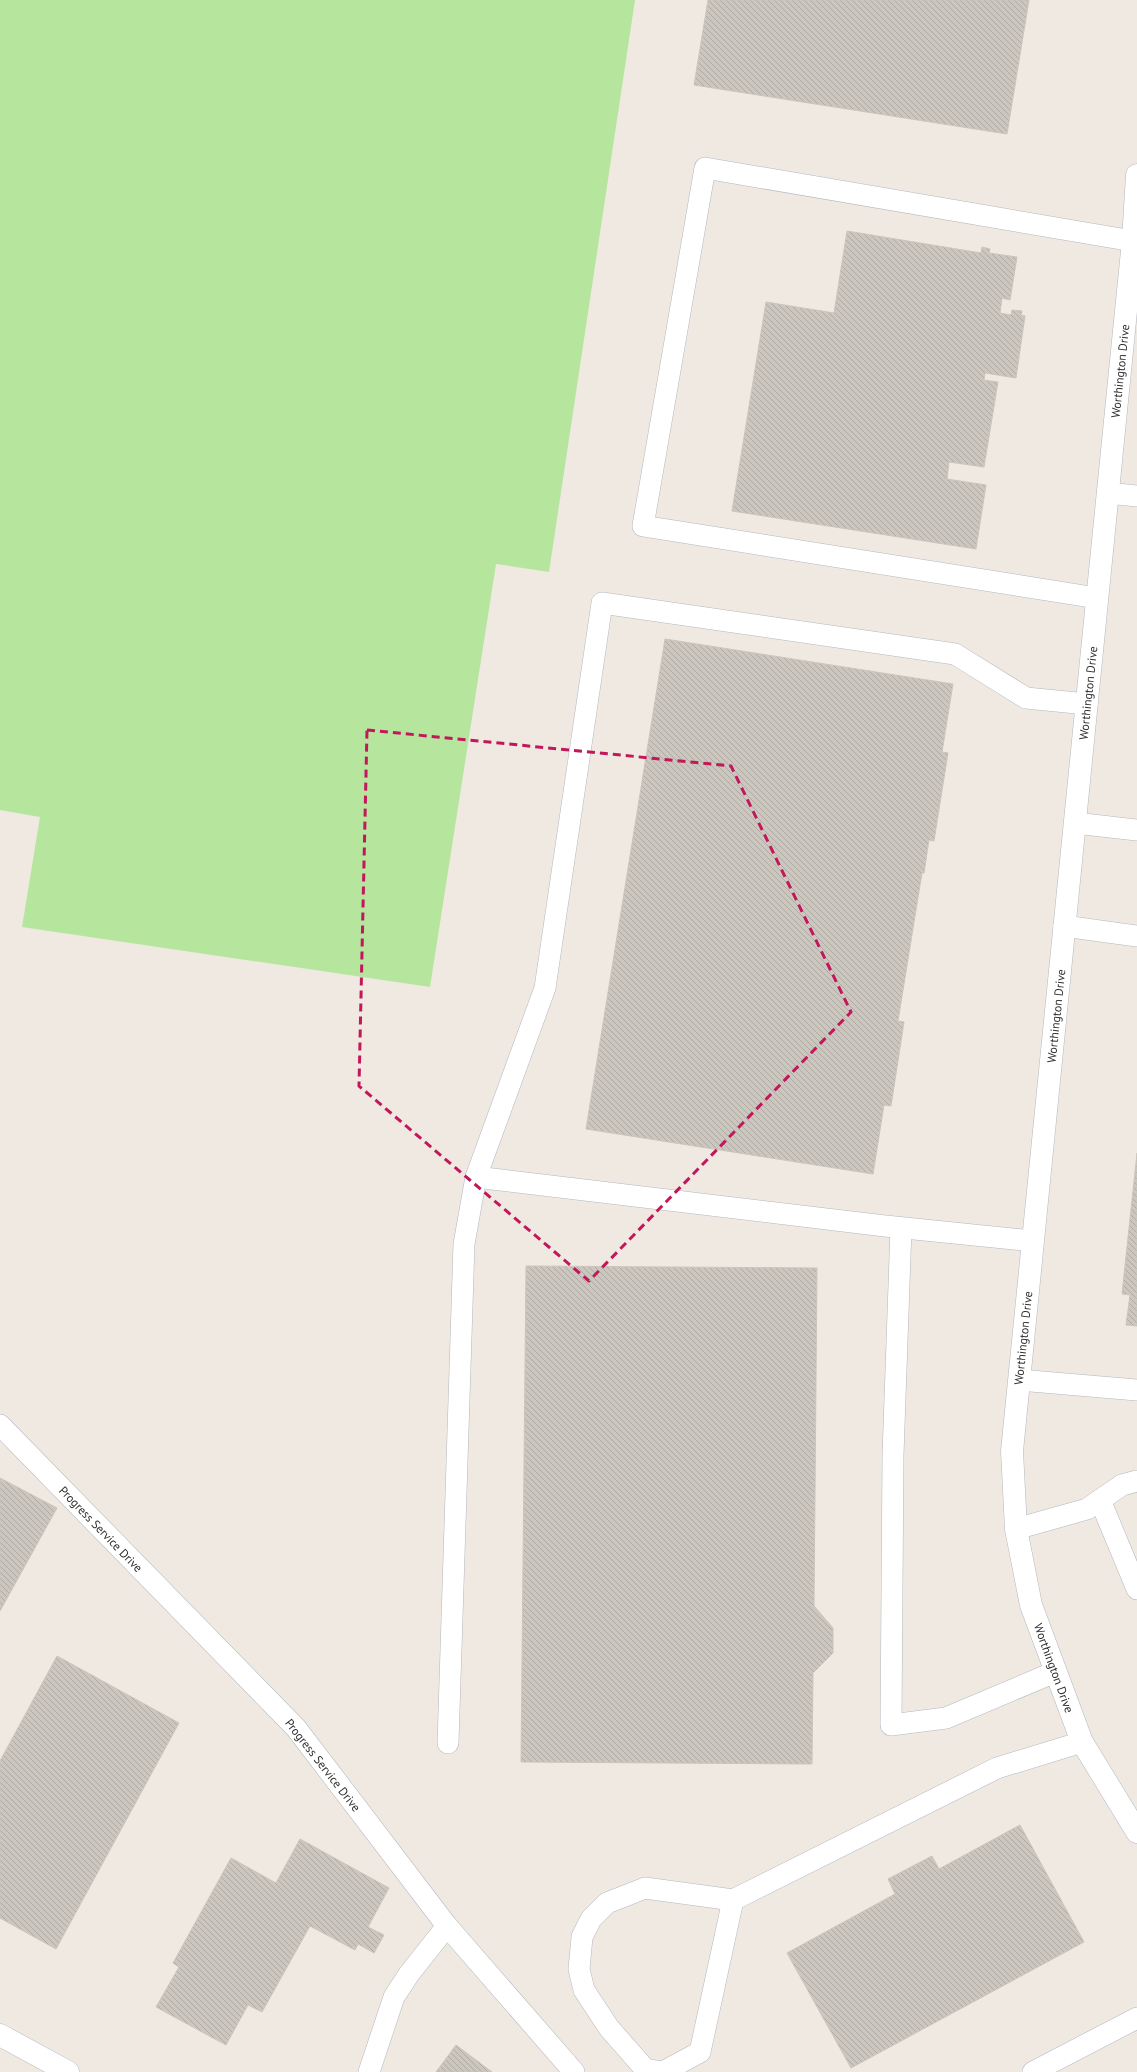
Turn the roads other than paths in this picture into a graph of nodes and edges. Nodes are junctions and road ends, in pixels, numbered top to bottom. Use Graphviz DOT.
graph roads {
  1 [pos="1137,175"];
  2 [pos="1134,241"];
  3 [pos="1108,493"];
  4 [pos="1137,496"];
  5 [pos="1098,598"];
  6 [pos="1087,704"];
  7 [pos="1075,823"];
  8 [pos="1137,830"];
  9 [pos="1064,926"];
  10 [pos="1137,936"];
  11 [pos="476,1178"];
  12 [pos="901,1228"];
  13 [pos="1033,1241"];
  14 [pos="1019,1380"];
  15 [pos="1137,1390"];
  16 [pos="0,1425"];
  17 [pos="1137,1481"];
  18 [pos="1100,1500"];
  19 [pos="1016,1529"];
  20 [pos="1137,1589"];
  21 [pos="1055,1672"];
  22 [pos="1082,1742"];
  23 [pos="448,1743"];
  24 [pos="1137,1832"];
  25 [pos="732,1900"];
  26 [pos="447,1926"];
  27 [pos="1137,2018"];
  28 [pos="0,2035"];
  29 [pos="68,2072"];
  30 [pos="369,2072"];
  31 [pos="574,2072"];
  32 [pos="662,2072"];
  33 [pos="1033,2072"];
  1 -- 2 [label="street, Worthington Drive"];
  2 -- 3 [label="street, Worthington Drive"];
  2 -- 5 [label="lane"];
  3 -- 4 [label="lane"];
  3 -- 5 [label="street, Worthington Drive"];
  5 -- 6 [label="street, Worthington Drive"];
  6 -- 7 [label="street, Worthington Drive"];
  6 -- 11 [label="lane"];
  7 -- 8 [label="lane"];
  7 -- 9 [label="street, Worthington Drive"];
  9 -- 10 [label="lane"];
  9 -- 13 [label="street, Worthington Drive"];
  11 -- 12 [label="lane"];
  11 -- 23 [label="lane"];
  12 -- 13 [label="lane"];
  12 -- 21 [label="lane"];
  13 -- 14 [label="street, Worthington Drive"];
  14 -- 15 [label="lane"];
  14 -- 19 [label="street, Worthington Drive"];
  16 -- 26 [label="lane, Progress Service Drive"];
  17 -- 18 [label="lane"];
  18 -- 19 [label="lane"];
  18 -- 20 [label="lane"];
  19 -- 21 [label="street, Worthington Drive"];
  21 -- 22 [label="street, Worthington Drive"];
  22 -- 24 [label="street, Worthington Drive"];
  22 -- 25 [label="lane"];
  25 -- 32 [label="lane"];
  25 -- 32 [label="lane"];
  26 -- 30 [label="lane"];
  26 -- 31 [label="lane, Progress Service Drive"];
  27 -- 33 [label="lane"];
  28 -- 29 [label="street"];
}
